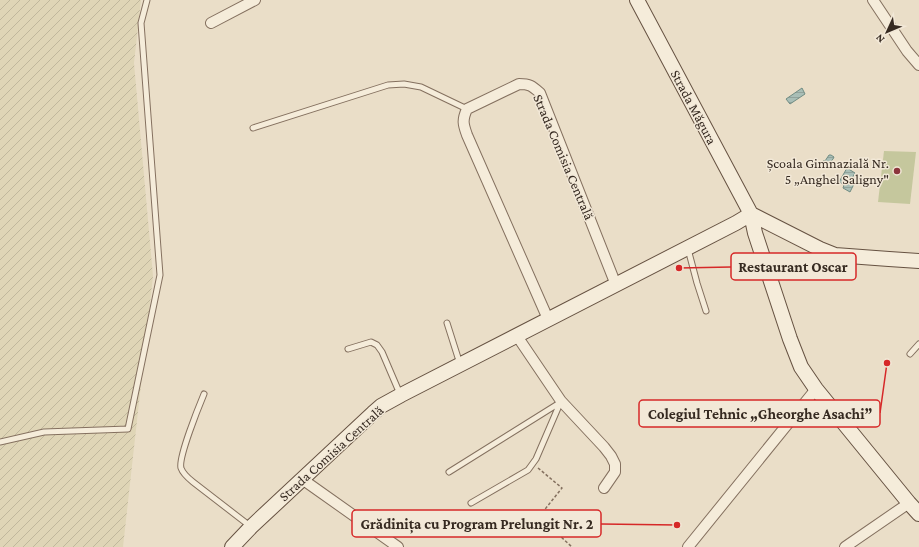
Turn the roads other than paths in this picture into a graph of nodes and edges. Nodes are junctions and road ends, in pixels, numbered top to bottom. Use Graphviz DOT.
graph roads {
  1 [pos="147,0"];
  2 [pos="254,0"];
  3 [pos="637,0"];
  4 [pos="873,0"];
  5 [pos="211,23"];
  6 [pos="919,65"];
  7 [pos="467,109"];
  8 [pos="253,128"];
  9 [pos="751,214"];
  10 [pos="687,248"];
  11 [pos="919,261"];
  12 [pos="616,285"];
  13 [pos="706,311"];
  14 [pos="548,319"];
  15 [pos="447,324"];
  16 [pos="517,336"];
  17 [pos="919,344"];
  18 [pos="348,349"];
  19 [pos="910,354"];
  20 [pos="460,365"];
  21 [pos="816,389"];
  22 [pos="204,394"];
  23 [pos="401,395"];
  24 [pos="562,402"];
  25 [pos="0,442"];
  26 [pos="449,472"];
  27 [pos="302,479"];
  28 [pos="604,488"];
  29 [pos="471,503"];
  30 [pos="909,503"];
  31 [pos="919,514"];
  32 [pos="251,527"];
  33 [pos="232,547"];
  34 [pos="398,547"];
  35 [pos="688,547"];
  36 [pos="845,547"];
  1 -- 25 [label="lane"];
  2 -- 5 [label="street"];
  3 -- 9 [label="street, Strada Măgura"];
  4 -- 6 [label="street"];
  7 -- 8 [label="lane"];
  7 -- 12 [label="street, Strada Comisia Centrală"];
  7 -- 14 [label="street"];
  9 -- 10 [label="street, Strada Comisia Centrală"];
  9 -- 11 [label="street"];
  9 -- 21 [label="street, Strada Măgura"];
  10 -- 12 [label="street, Strada Comisia Centrală"];
  10 -- 13 [label="lane"];
  12 -- 14 [label="street, Strada Comisia Centrală"];
  14 -- 16 [label="street, Strada Comisia Centrală"];
  15 -- 20 [label="lane"];
  16 -- 20 [label="street, Strada Comisia Centrală"];
  16 -- 24 [label="street"];
  17 -- 19 [label="lane"];
  18 -- 23 [label="lane"];
  20 -- 23 [label="street, Strada Comisia Centrală"];
  21 -- 30 [label="street, Strada Măgura"];
  21 -- 35 [label="street"];
  22 -- 32 [label="lane"];
  23 -- 27 [label="street, Strada Comisia Centrală"];
  24 -- 26 [label="lane"];
  24 -- 28 [label="street"];
  24 -- 29 [label="lane"];
  27 -- 32 [label="street, Strada Comisia Centrală"];
  27 -- 34 [label="street"];
  30 -- 31 [label="street, Strada Măgura"];
  30 -- 36 [label="street"];
  32 -- 33 [label="street, Strada Comisia Centrală"];
}
